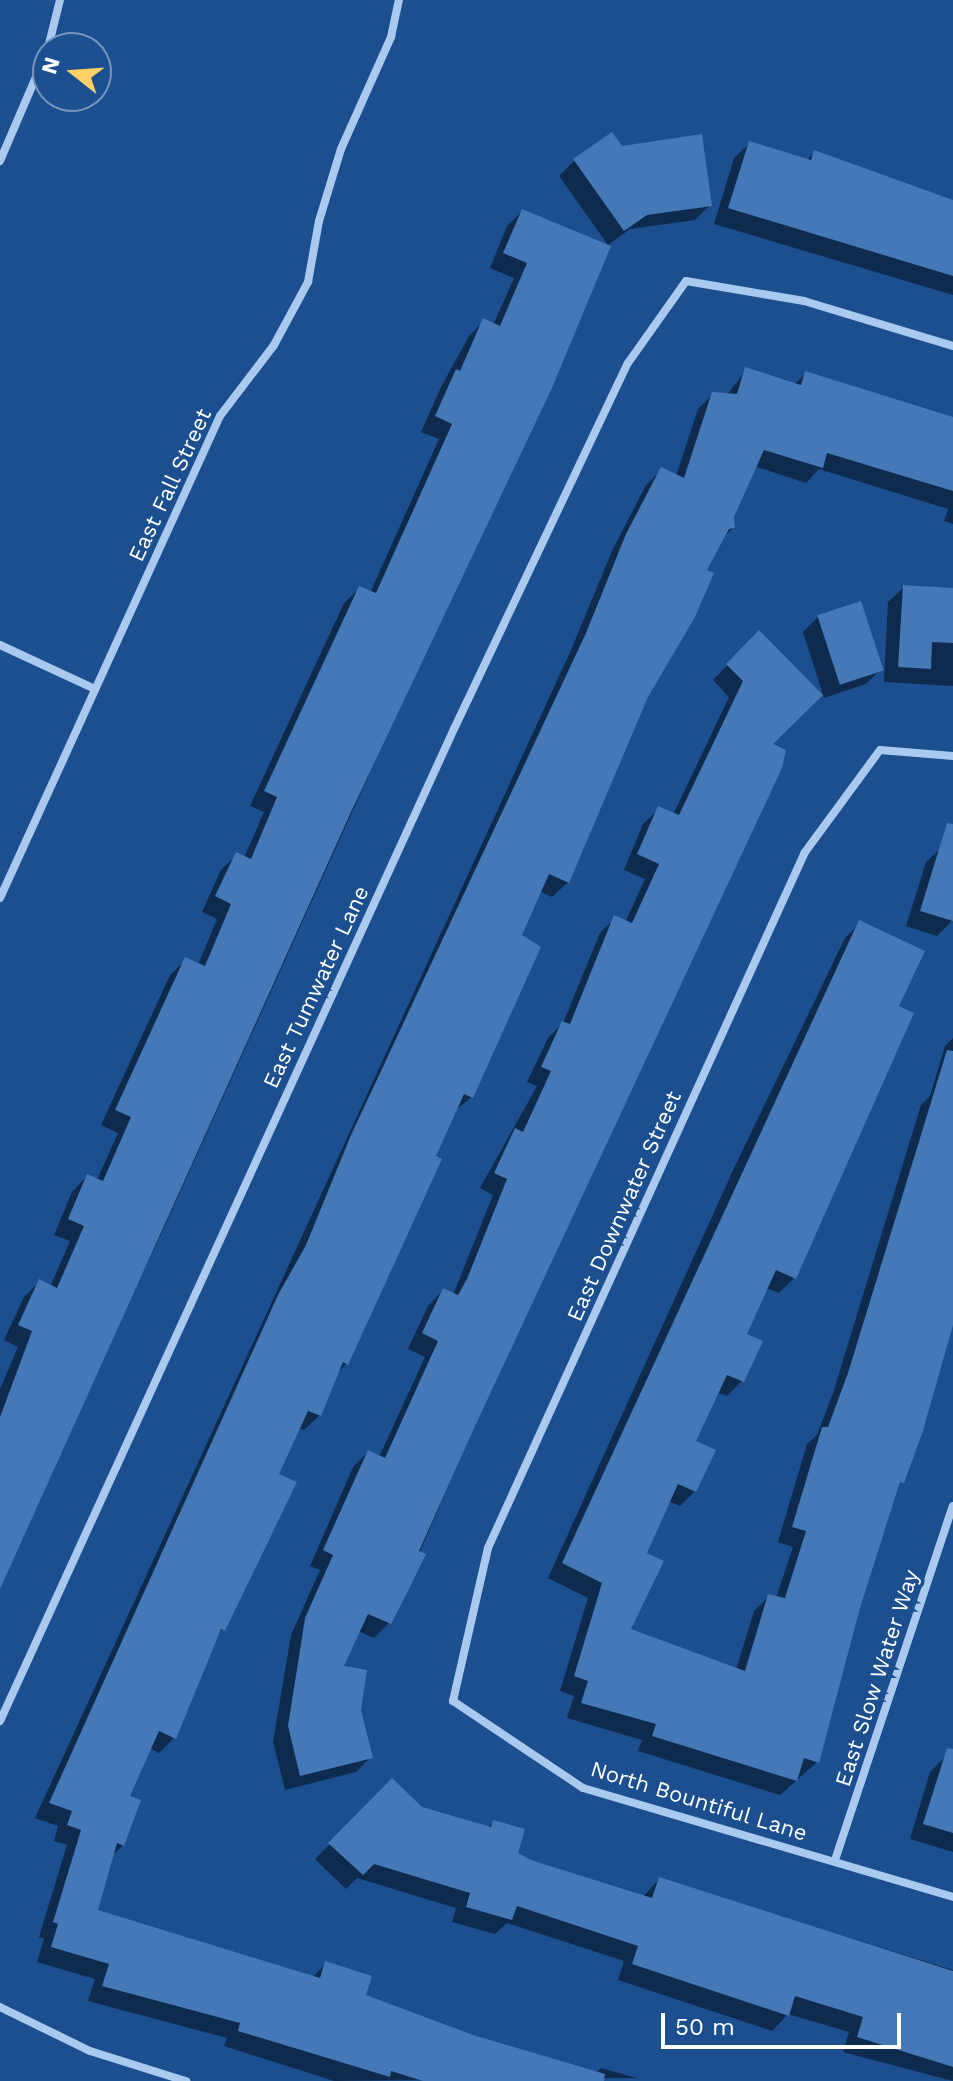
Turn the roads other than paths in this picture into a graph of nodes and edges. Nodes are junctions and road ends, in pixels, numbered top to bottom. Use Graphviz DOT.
graph roads {
  1 [pos="60,0"];
  2 [pos="399,0"];
  3 [pos="52,32"];
  4 [pos="32,86"];
  5 [pos="0,161"];
  6 [pos="953,346"];
  7 [pos="0,645"];
  8 [pos="95,689"];
  9 [pos="953,756"];
  10 [pos="0,898"];
  11 [pos="953,1506"];
  12 [pos="453,1701"];
  13 [pos="0,1721"];
  14 [pos="835,1860"];
  15 [pos="953,1897"];
  16 [pos="0,2007"];
  17 [pos="186,2081"];
  1 -- 3 [label="street"];
  2 -- 8 [label="street, East Fall Street"];
  4 -- 5 [label="street"];
  6 -- 13 [label="street, East Tumwater Lane"];
  7 -- 8 [label="street"];
  8 -- 10 [label="street, East Fall Street"];
  9 -- 12 [label="street, East Downwater Street"];
  11 -- 14 [label="street, East Slow Water Way"];
  12 -- 14 [label="street, North Bountiful Lane"];
  14 -- 15 [label="street, North Bountiful Lane"];
  16 -- 17 [label="street"];
}
